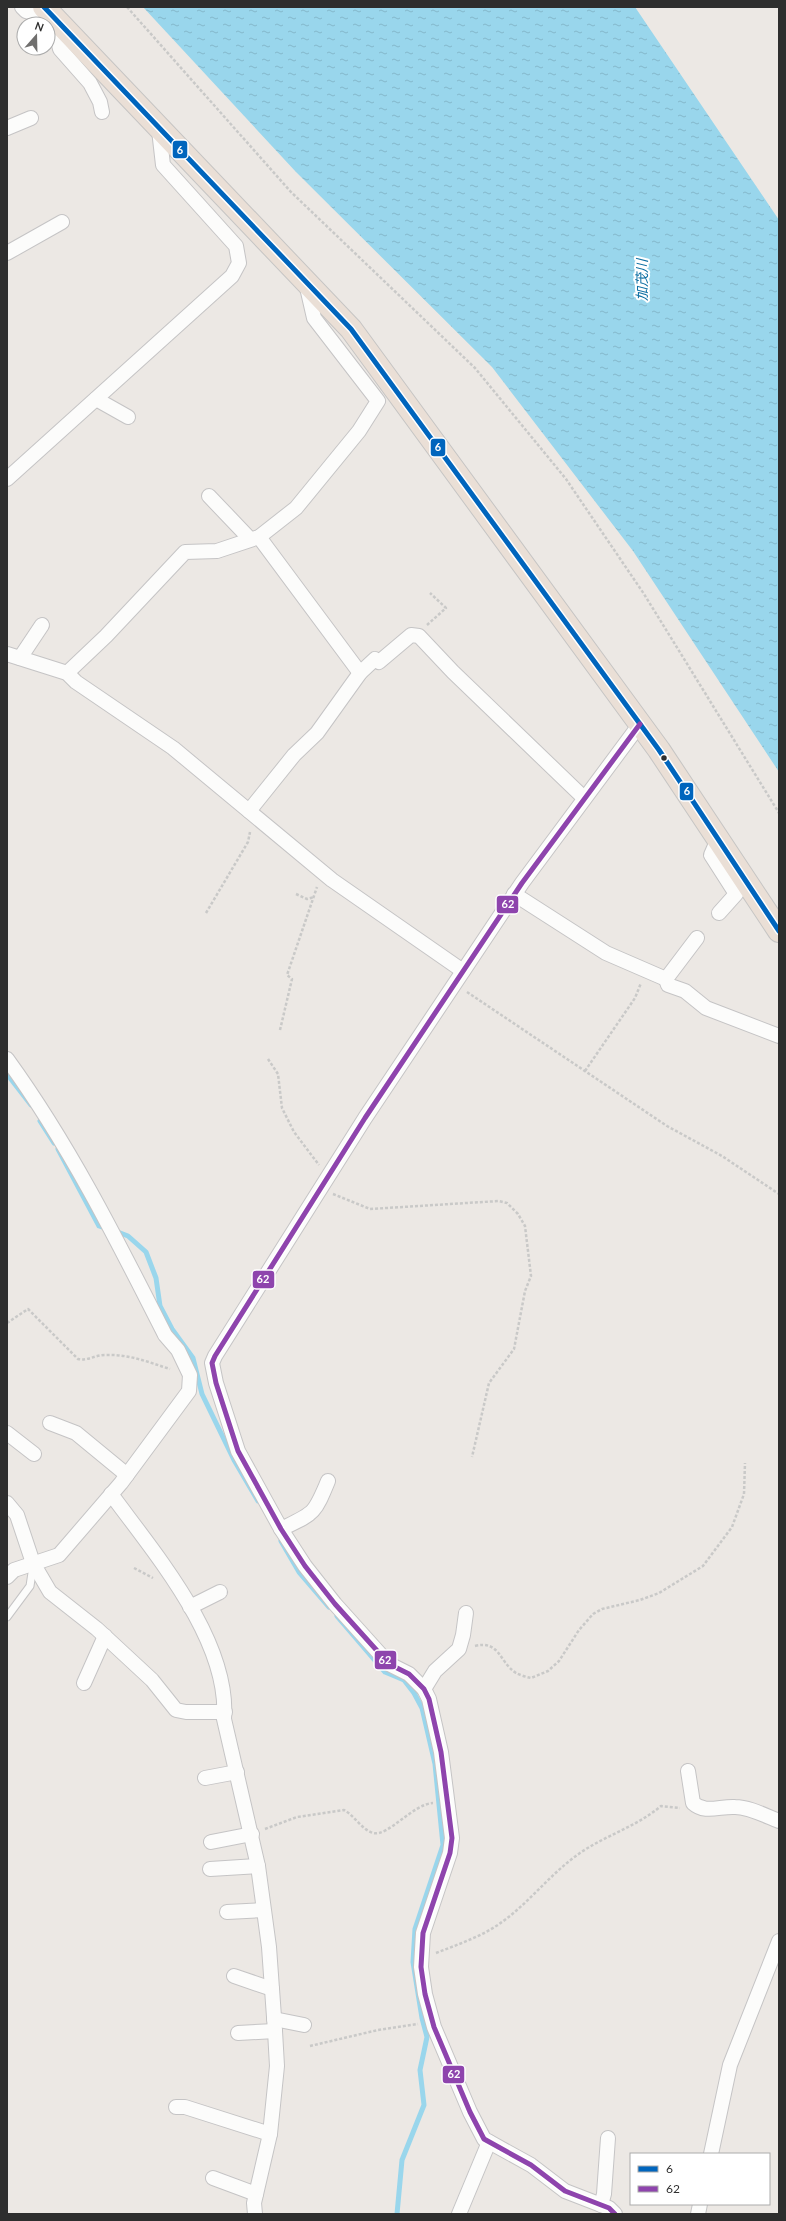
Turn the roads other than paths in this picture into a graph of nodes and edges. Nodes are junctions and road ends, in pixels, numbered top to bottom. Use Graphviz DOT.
graph roads {
  1 [pos="22,7"];
  2 [pos="48,13"];
  3 [pos="102,112"];
  4 [pos="31,118"];
  5 [pos="7,128"];
  6 [pos="159,130"];
  7 [pos="62,222"];
  8 [pos="7,253"];
  9 [pos="306,283"];
  10 [pos="96,399"];
  11 [pos="128,417"];
  12 [pos="7,479"];
  13 [pos="209,496"];
  14 [pos="255,538"];
  15 [pos="42,625"];
  16 [pos="13,656"];
  17 [pos="67,673"];
  18 [pos="360,673"];
  19 [pos="640,724"];
  20 [pos="584,798"];
  21 [pos="249,811"];
  22 [pos="718,839"];
  23 [pos="514,894"];
  24 [pos="719,913"];
  25 [pos="779,931"];
  26 [pos="697,938"];
  27 [pos="464,970"];
  28 [pos="666,979"];
  29 [pos="779,1036"];
  30 [pos="7,1059"];
  31 [pos="212,1372"];
  32 [pos="191,1375"];
  33 [pos="50,1423"];
  34 [pos="7,1433"];
  35 [pos="34,1454"];
  36 [pos="127,1475"];
  37 [pos="328,1481"];
  38 [pos="111,1494"];
  39 [pos="7,1503"];
  40 [pos="282,1529"];
  41 [pos="33,1563"];
  42 [pos="7,1577"];
  43 [pos="220,1592"];
  44 [pos="190,1607"];
  45 [pos="466,1613"];
  46 [pos="7,1617"];
  47 [pos="105,1636"];
  48 [pos="84,1683"];
  49 [pos="424,1689"];
  50 [pos="225,1712"];
  51 [pos="688,1771"];
  52 [pos="237,1772"];
  53 [pos="205,1778"];
  54 [pos="779,1821"];
  55 [pos="252,1834"];
  56 [pos="211,1842"];
  57 [pos="258,1866"];
  58 [pos="210,1868"];
  59 [pos="263,1910"];
  60 [pos="227,1912"];
  61 [pos="779,1941"];
  62 [pos="234,1976"];
  63 [pos="272,1989"];
  64 [pos="274,2025"];
  65 [pos="304,2025"];
  66 [pos="238,2033"];
  67 [pos="176,2107"];
  68 [pos="270,2134"];
  69 [pos="608,2138"];
  70 [pos="489,2142"];
  71 [pos="711,2153"];
  72 [pos="213,2178"];
  73 [pos="256,2194"];
  74 [pos="601,2205"];
  75 [pos="255,2214"];
  76 [pos="459,2214"];
  77 [pos="615,2214"];
  1 -- 2 [label="street"];
  2 -- 3 [label="street"];
  2 -- 6 [label="highway"];
  4 -- 5 [label="street"];
  6 -- 9 [label="highway"];
  6 -- 10 [label="street"];
  7 -- 8 [label="street"];
  9 -- 14 [label="street"];
  9 -- 19 [label="highway"];
  10 -- 11 [label="street"];
  10 -- 12 [label="street"];
  13 -- 14 [label="street"];
  14 -- 17 [label="street"];
  14 -- 18 [label="street"];
  15 -- 16 [label="street"];
  16 -- 17 [label="street"];
  17 -- 21 [label="street"];
  18 -- 20 [label="street"];
  18 -- 21 [label="street"];
  19 -- 20 [label="street"];
  19 -- 22 [label="highway"];
  20 -- 23 [label="street"];
  21 -- 27 [label="street"];
  22 -- 24 [label="street"];
  22 -- 25 [label="highway"];
  23 -- 27 [label="street"];
  23 -- 28 [label="street"];
  26 -- 28 [label="street"];
  27 -- 31 [label="street"];
  28 -- 29 [label="street"];
  30 -- 32 [label="street"];
  31 -- 32 [label="street"];
  31 -- 40 [label="street"];
  32 -- 36 [label="street"];
  33 -- 36 [label="street"];
  34 -- 35 [label="street"];
  36 -- 38 [label="street"];
  37 -- 40 [label="street"];
  38 -- 41 [label="street"];
  38 -- 44 [label="street"];
  39 -- 41 [label="street"];
  40 -- 49 [label="street"];
  41 -- 42 [label="street"];
  41 -- 46 [label="lane"];
  41 -- 47 [label="street"];
  43 -- 44 [label="street"];
  44 -- 50 [label="street"];
  45 -- 49 [label="street"];
  47 -- 48 [label="street"];
  47 -- 50 [label="street"];
  49 -- 70 [label="street"];
  50 -- 52 [label="street"];
  51 -- 54 [label="street"];
  52 -- 53 [label="street"];
  52 -- 55 [label="street"];
  55 -- 56 [label="street"];
  55 -- 57 [label="street"];
  57 -- 58 [label="street"];
  57 -- 59 [label="street"];
  59 -- 60 [label="street"];
  59 -- 63 [label="street"];
  61 -- 71 [label="street"];
  62 -- 63 [label="street"];
  63 -- 64 [label="street"];
  64 -- 65 [label="street"];
  64 -- 66 [label="street"];
  64 -- 68 [label="street"];
  67 -- 68 [label="street"];
  68 -- 73 [label="street"];
  69 -- 74 [label="street"];
  70 -- 74 [label="street"];
  70 -- 76 [label="street"];
  72 -- 73 [label="street"];
  73 -- 75 [label="street"];
  74 -- 77 [label="street"];
}
